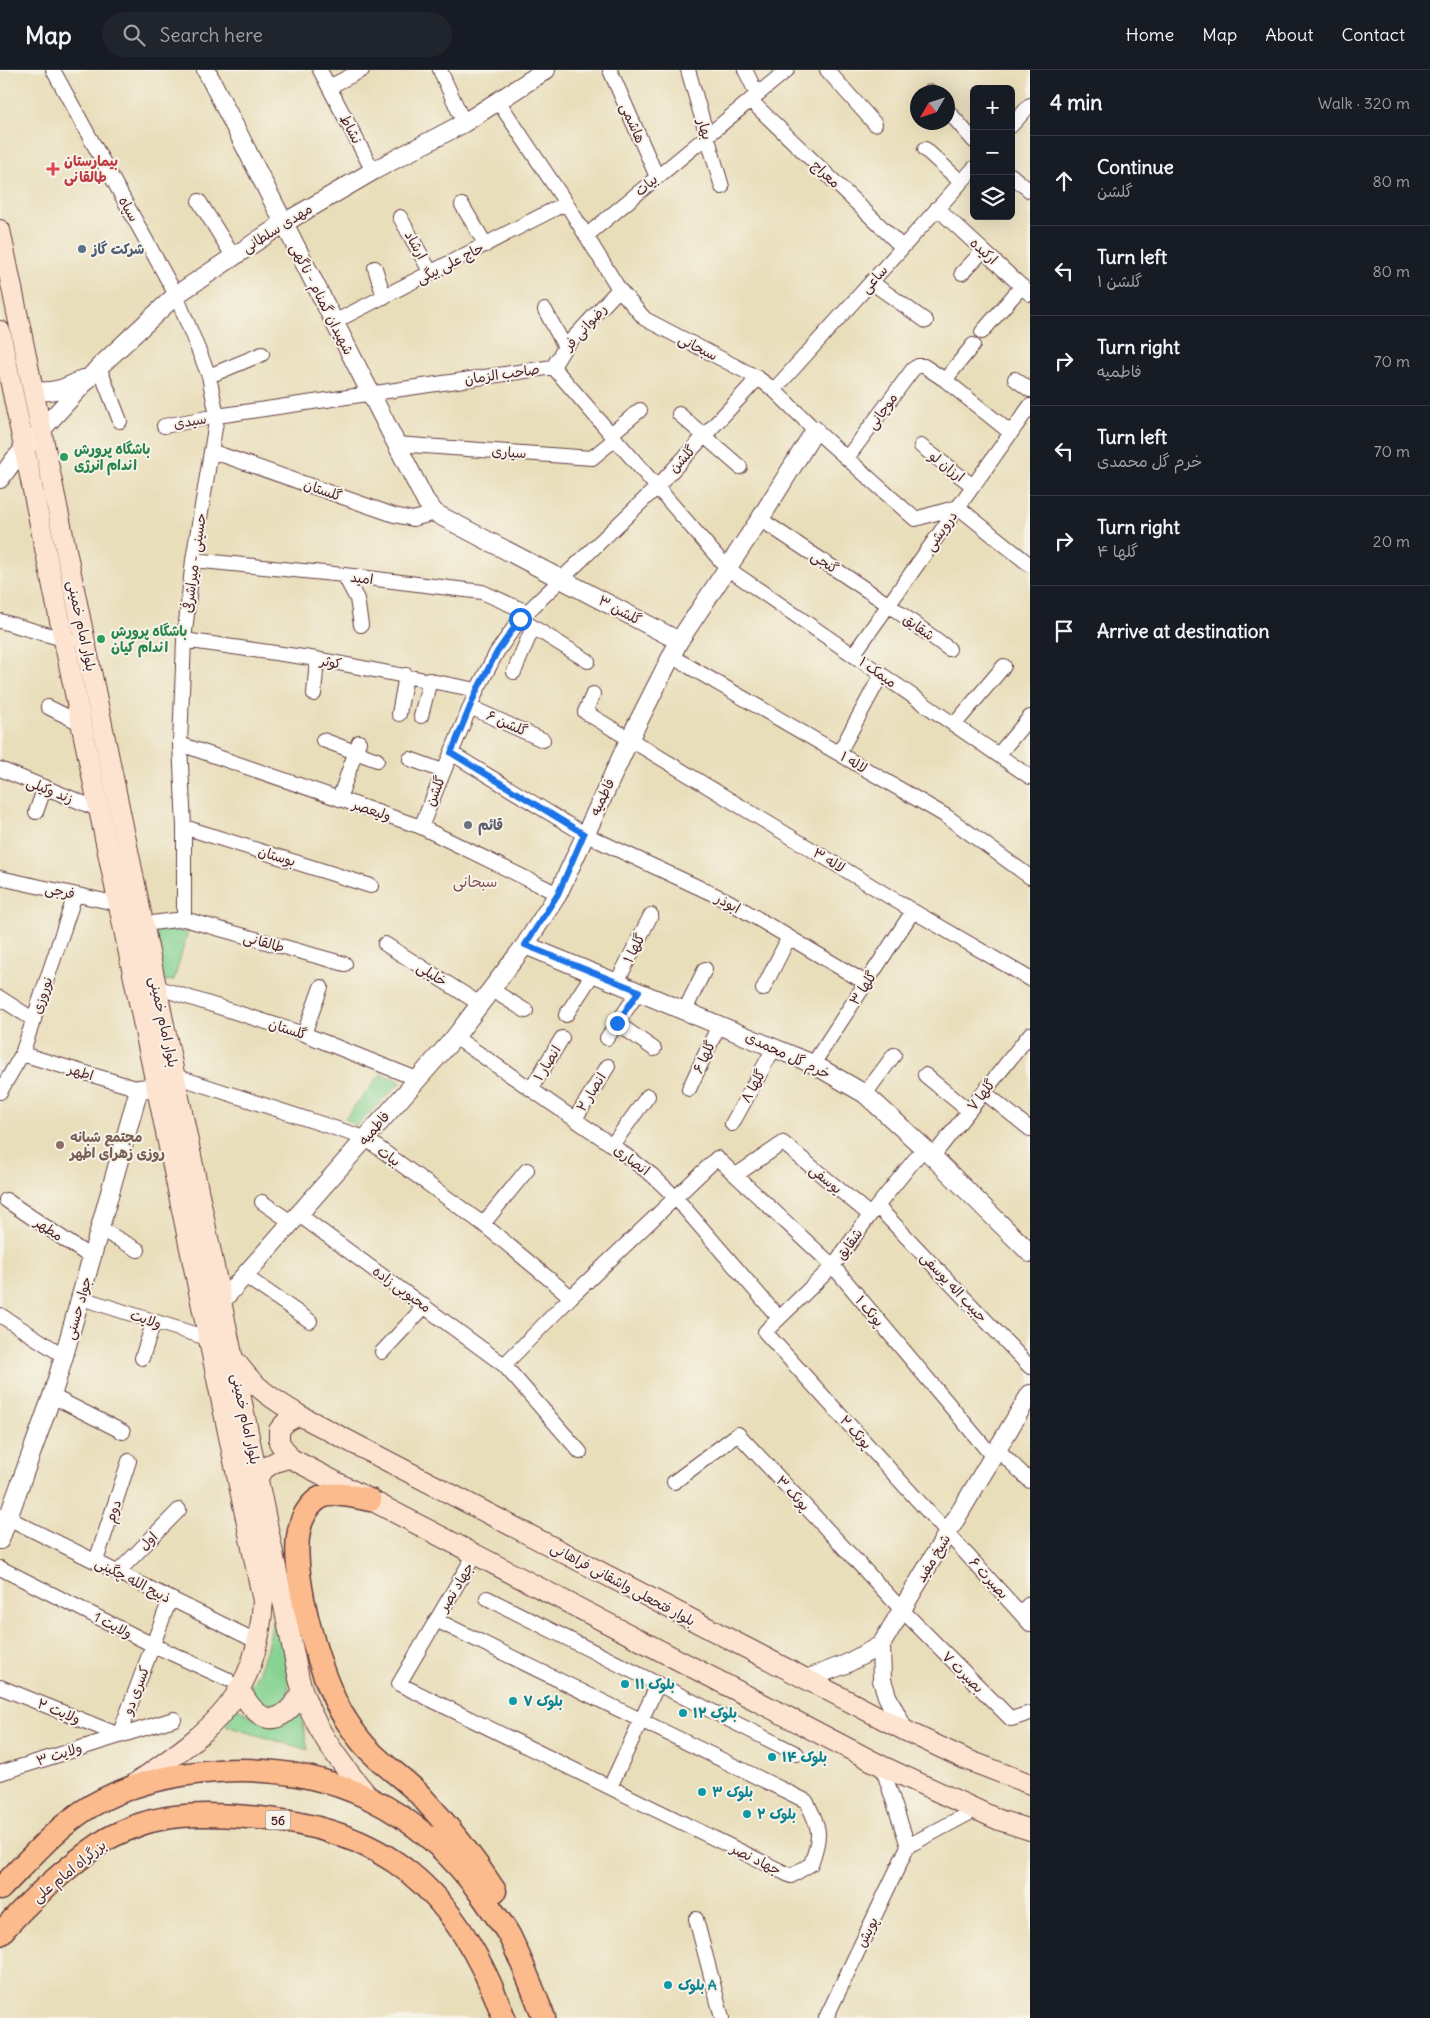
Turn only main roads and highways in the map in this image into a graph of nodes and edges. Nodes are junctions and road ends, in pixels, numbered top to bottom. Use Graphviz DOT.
graph roads {
  1 [pos="0,230"];
  2 [pos="0,331"];
  3 [pos="2,350"];
  4 [pos="7,390"];
  5 [pos="233,1358"];
  6 [pos="299,1415"];
  7 [pos="290,1458"];
  8 [pos="258,1476"];
  9 [pos="370,1500"];
  10 [pos="233,1684"];
  11 [pos="302,1693"];
  12 [pos="1030,1784"];
  13 [pos="134,1785"];
  14 [pos="369,1797"];
  15 [pos="999,1820"];
  16 [pos="1030,1830"];
  17 [pos="1030,1839"];
  18 [pos="0,1889"];
  19 [pos="0,1934"];
  20 [pos="527,1975"];
  21 [pos="504,2018"];
  22 [pos="544,2018"];
  1 -- 5 [label="main road, بلوار امام خمینی"];
  2 -- 3 [label="main road, بلوار امام خمینی"];
  3 -- 4 [label="main road, بلوار امام خمینی"];
  4 -- 10 [label="main road, بلوار امام خمینی"];
  5 -- 6 [label="main road, بلوار فتحعلی واشقانی فراهانی"];
  5 -- 8 [label="main road, بلوار امام خمینی"];
  6 -- 7 [label="main road"];
  6 -- 12 [label="main road, بلوار فتحعلی واشقانی فراهانی"];
  7 -- 8 [label="main road"];
  7 -- 9 [label="main road"];
  8 -- 11 [label="main road, بلوار امام خمینی"];
  9 -- 15 [label="main road"];
  9 -- 20 [label="highway"];
  10 -- 11 [label="main road"];
  10 -- 13 [label="main road, بلوار امام خمینی"];
  11 -- 14 [label="main road, بلوار امام خمینی"];
  13 -- 14 [label="highway"];
  13 -- 18 [label="highway"];
  14 -- 20 [label="highway"];
  15 -- 16 [label="main road"];
  15 -- 17 [label="main road"];
  19 -- 21 [label="highway, بزرگراه امام علی / 56"];
  20 -- 22 [label="highway"];
}
